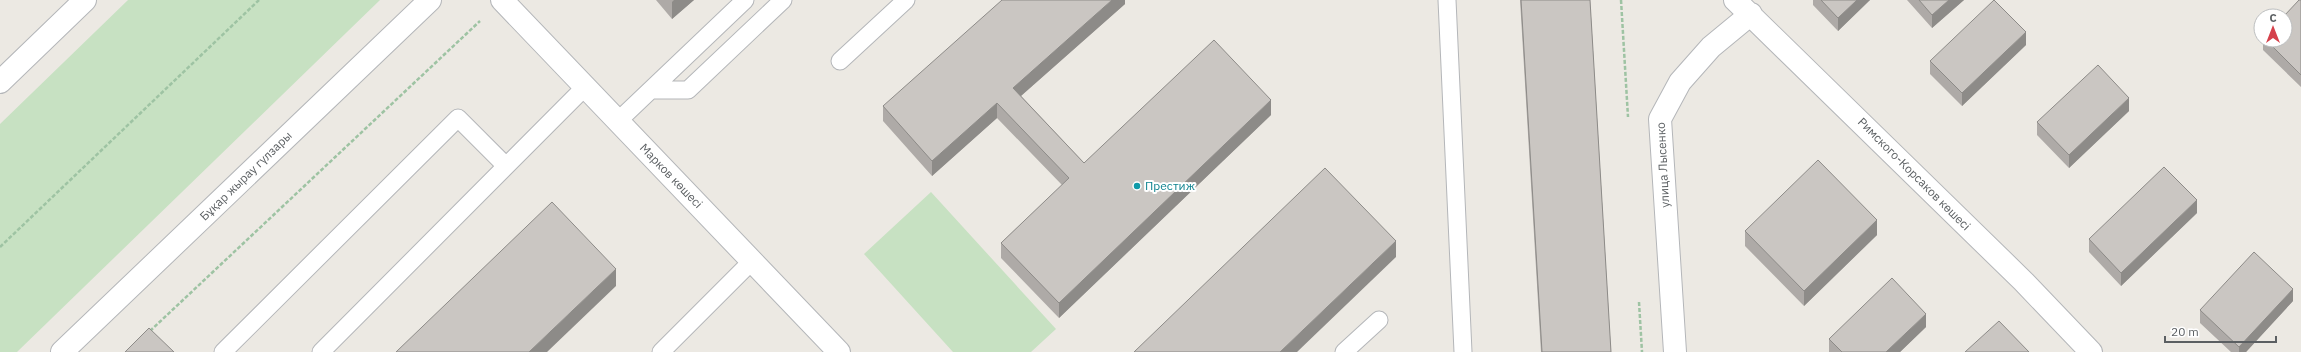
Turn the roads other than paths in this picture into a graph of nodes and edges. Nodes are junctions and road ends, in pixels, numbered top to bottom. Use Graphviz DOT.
graph roads {
  1 [pos="85,0"];
  2 [pos="430,0"];
  3 [pos="502,0"];
  4 [pos="744,0"];
  5 [pos="783,0"];
  6 [pos="906,0"];
  7 [pos="1447,0"];
  8 [pos="1743,7"];
  9 [pos="840,61"];
  10 [pos="0,82"];
  11 [pos="586,86"];
  12 [pos="651,90"];
  13 [pos="618,121"];
  14 [pos="506,166"];
  15 [pos="752,261"];
  16 [pos="1379,320"];
  17 [pos="62,352"];
  18 [pos="224,352"];
  19 [pos="321,352"];
  20 [pos="661,352"];
  21 [pos="839,352"];
  22 [pos="1344,352"];
  23 [pos="1463,352"];
  24 [pos="1675,352"];
  25 [pos="2091,352"];
  1 -- 10 [label="street"];
  2 -- 17 [label="street, Бұқар жырау гүлзары"];
  3 -- 11 [label="street, Марков көшесі"];
  4 -- 12 [label="lane"];
  5 -- 12 [label="lane"];
  6 -- 9 [label="lane"];
  7 -- 23 [label="lane"];
  8 -- 24 [label="street, улица Лысенко"];
  8 -- 25 [label="street, Римского-Корсаков көшесі"];
  11 -- 13 [label="street, Марков көшесі"];
  11 -- 14 [label="lane"];
  12 -- 13 [label="lane"];
  13 -- 15 [label="street, Марков көшесі"];
  14 -- 18 [label="lane"];
  14 -- 19 [label="lane"];
  15 -- 20 [label="lane"];
  15 -- 21 [label="street, Марков көшесі"];
  16 -- 22 [label="lane"];
}
